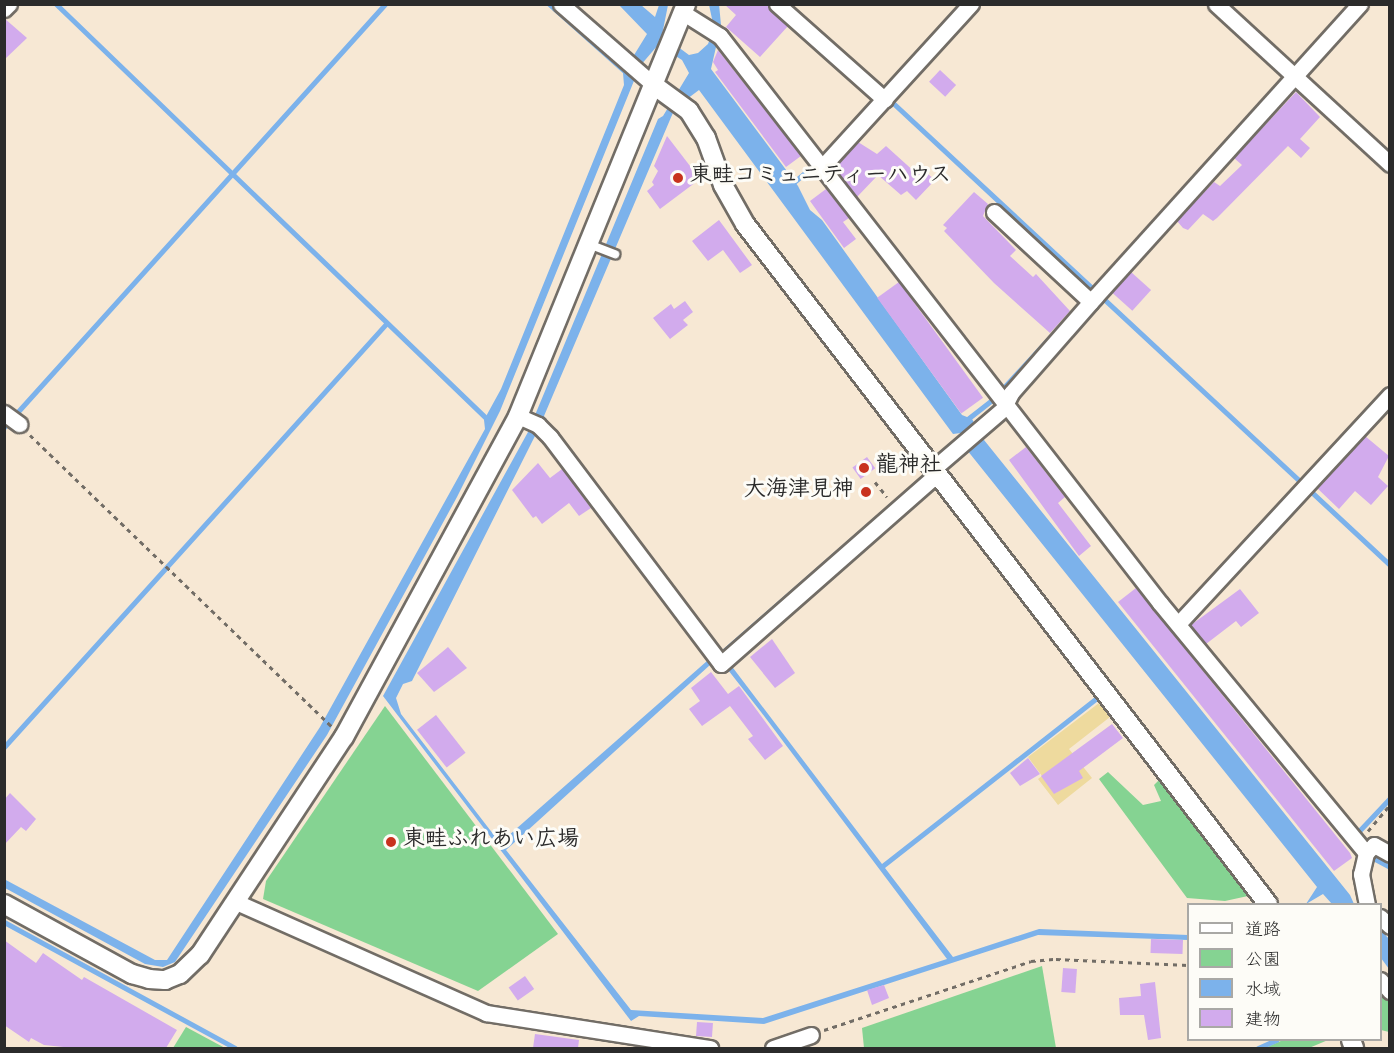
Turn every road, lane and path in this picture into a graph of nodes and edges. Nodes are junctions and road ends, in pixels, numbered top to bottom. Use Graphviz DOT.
graph roads {
  1 [pos="9,4"];
  2 [pos="561,4"];
  3 [pos="777,4"];
  4 [pos="971,4"];
  5 [pos="1216,4"];
  6 [pos="1360,4"];
  7 [pos="4,9"];
  8 [pos="686,9"];
  9 [pos="1292,74"];
  10 [pos="655,86"];
  11 [pos="881,97"];
  12 [pos="818,163"];
  13 [pos="1389,164"];
  14 [pos="994,212"];
  15 [pos="596,247"];
  16 [pos="615,254"];
  17 [pos="1092,296"];
  18 [pos="1002,395"];
  19 [pos="1389,395"];
  20 [pos="12,419"];
  21 [pos="529,421"];
  22 [pos="935,471"];
  23 [pos="875,482"];
  24 [pos="888,498"];
  25 [pos="1179,624"];
  26 [pos="331,727"];
  27 [pos="1389,805"];
  28 [pos="1361,848"];
  29 [pos="1389,854"];
  30 [pos="236,902"];
  31 [pos="1267,903"];
  32 [pos="1366,903"];
  33 [pos="4,904"];
  34 [pos="1187,965"];
  35 [pos="811,1035"];
  36 [pos="710,1048"];
  37 [pos="773,1048"];
  1 -- 7 [label="street"];
  2 -- 10 [label="street"];
  3 -- 11 [label="street"];
  4 -- 11 [label="street"];
  5 -- 9 [label="street"];
  6 -- 9 [label="street"];
  8 -- 10 [label="street"];
  8 -- 12 [label="street"];
  9 -- 13 [label="street"];
  9 -- 17 [label="street"];
  10 -- 15 [label="street"];
  10 -- 22 [label="street"];
  11 -- 12 [label="street"];
  12 -- 18 [label="street"];
  14 -- 17 [label="street"];
  15 -- 16 [label="lane"];
  15 -- 21 [label="street"];
  17 -- 18 [label="street"];
  18 -- 22 [label="street"];
  18 -- 25 [label="street"];
  19 -- 25 [label="street"];
  20 -- 26 [label="path"];
  21 -- 22 [label="street"];
  21 -- 30 [label="street"];
  22 -- 31 [label="street"];
  23 -- 24 [label="path"];
  25 -- 28 [label="street"];
  27 -- 28 [label="path"];
  28 -- 29 [label="street"];
  28 -- 32 [label="street"];
  30 -- 33 [label="street"];
  30 -- 36 [label="street"];
  34 -- 35 [label="path"];
  35 -- 37 [label="street"];
}
